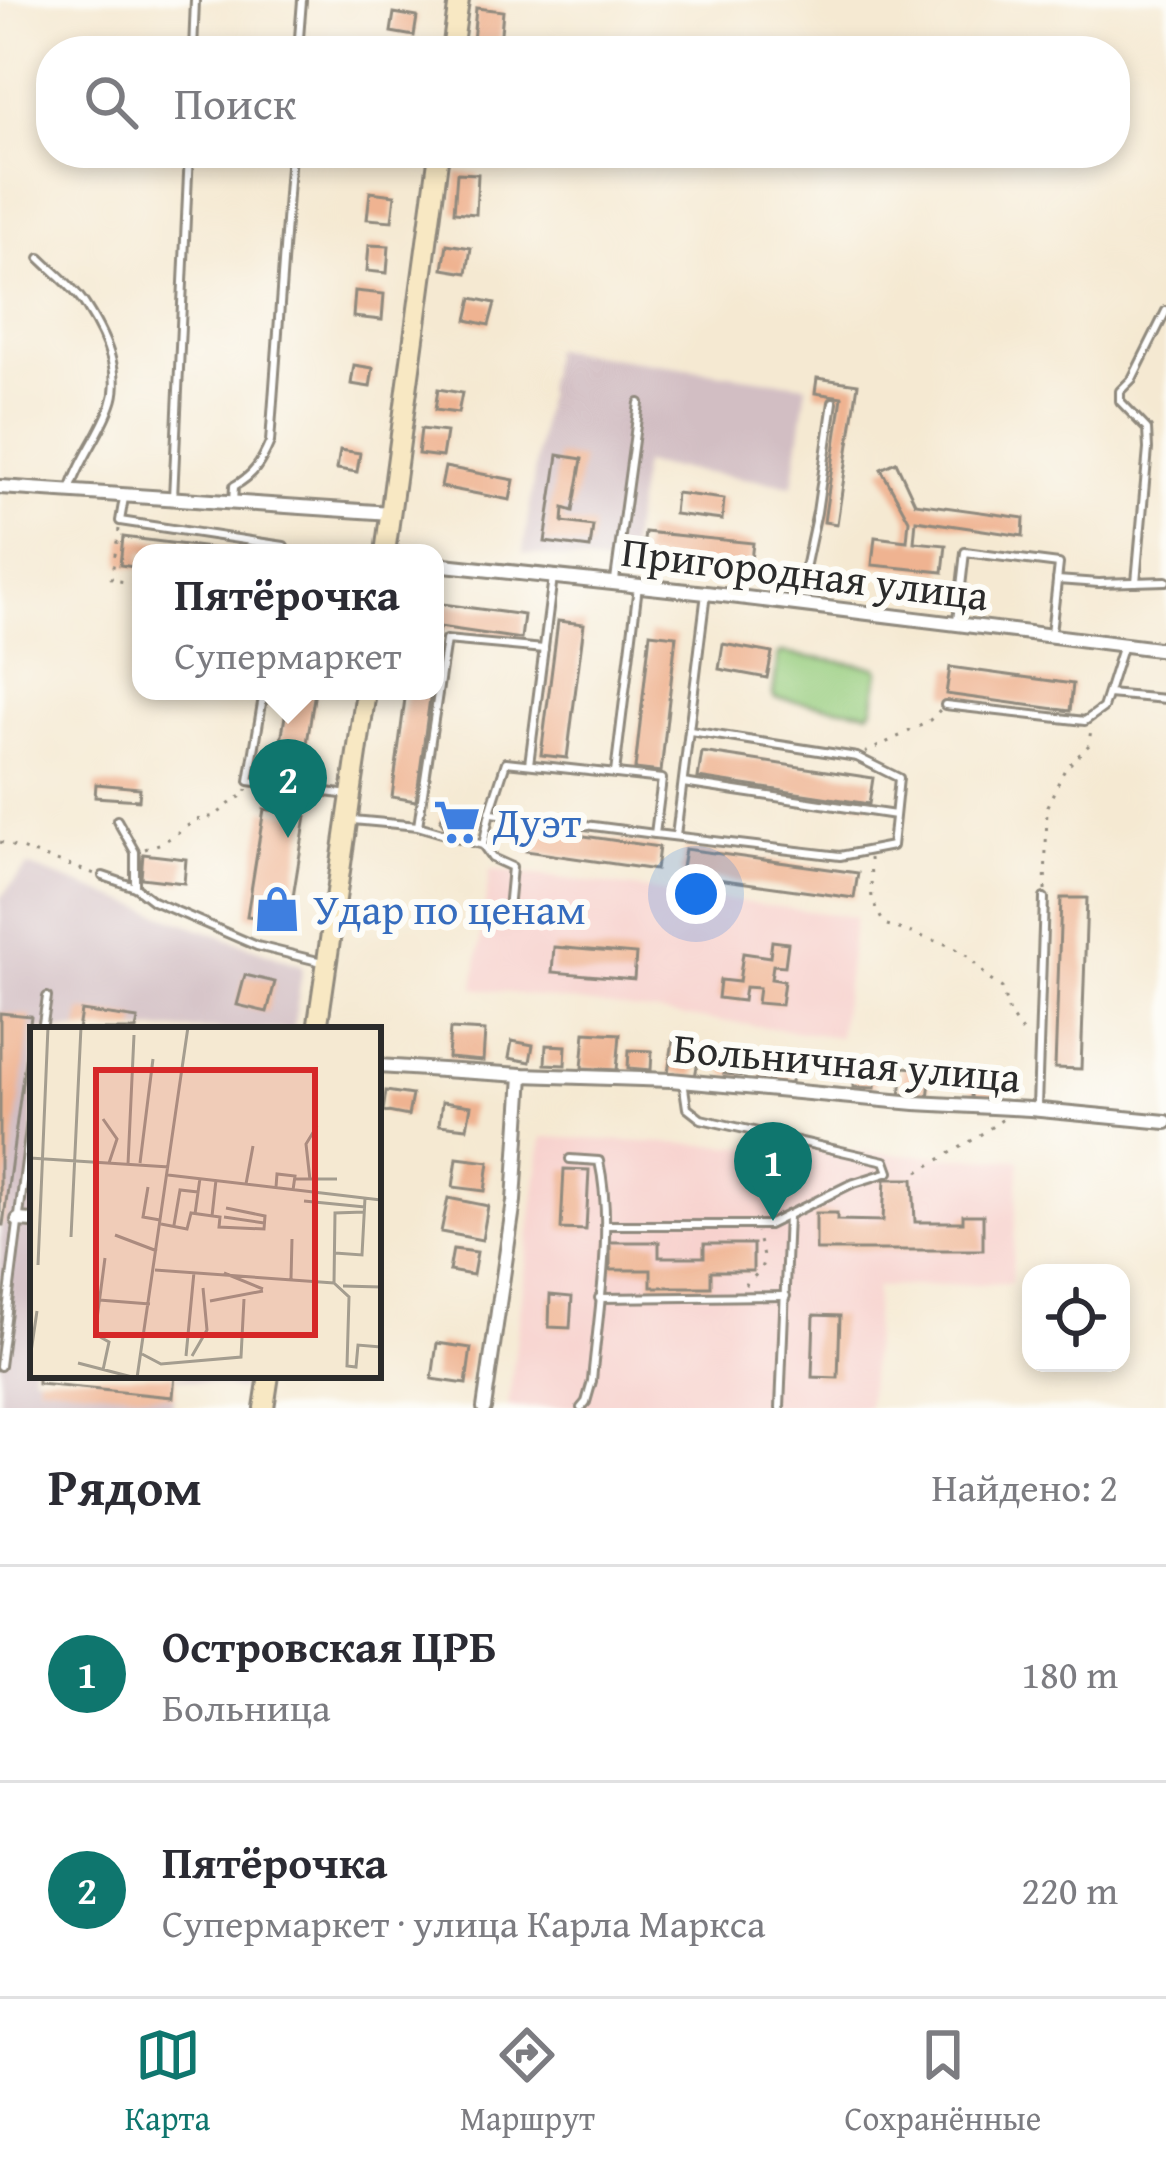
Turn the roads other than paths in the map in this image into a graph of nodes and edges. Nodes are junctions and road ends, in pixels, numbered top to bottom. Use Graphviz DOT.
graph roads {
  1 [pos="195,0"];
  2 [pos="302,0"];
  3 [pos="459,0"];
  4 [pos="194,36"];
  5 [pos="299,36"];
  6 [pos="454,36"];
  7 [pos="188,168"];
  8 [pos="290,168"];
  9 [pos="437,168"];
  10 [pos="40,258"];
  11 [pos="1166,311"];
  12 [pos="833,402"];
  13 [pos="639,403"];
  14 [pos="0,487"];
  15 [pos="70,491"];
  16 [pos="124,495"];
  17 [pos="173,498"];
  18 [pos="233,502"];
  19 [pos="391,513"];
  20 [pos="271,544"];
  21 [pos="386,544"];
  22 [pos="444,564"];
  23 [pos="553,576"];
  24 [pos="1057,580"];
  25 [pos="1166,581"];
  26 [pos="1136,582"];
  27 [pos="614,583"];
  28 [pos="638,586"];
  29 [pos="706,593"];
  30 [pos="797,605"];
  31 [pos="957,624"];
  32 [pos="1050,636"];
  33 [pos="1123,645"];
  34 [pos="544,649"];
  35 [pos="1166,650"];
  36 [pos="444,653"];
  37 [pos="1108,694"];
  38 [pos="262,700"];
  39 [pos="365,700"];
  40 [pos="437,700"];
  41 [pos="1166,700"];
  42 [pos="945,705"];
  43 [pos="690,731"];
  44 [pos="529,764"];
  45 [pos="615,774"];
  46 [pos="683,783"];
  47 [pos="351,796"];
  48 [pos="490,812"];
  49 [pos="896,814"];
  50 [pos="348,819"];
  51 [pos="117,820"];
  52 [pos="418,826"];
  53 [pos="655,834"];
  54 [pos="676,836"];
  55 [pos="484,844"];
  56 [pos="103,876"];
  57 [pos="135,887"];
  58 [pos="1045,898"];
  59 [pos="507,920"];
  60 [pos="327,964"];
  61 [pos="46,997"];
  62 [pos="42,1027"];
  63 [pos="317,1027"];
  64 [pos="381,1066"];
  65 [pos="522,1076"];
  66 [pos="683,1081"];
  67 [pos="1037,1111"];
  68 [pos="1166,1122"];
  69 [pos="30,1154"];
  70 [pos="570,1159"];
  71 [pos="788,1216"];
  72 [pos="26,1220"];
  73 [pos="605,1226"];
  74 [pos="786,1296"];
  75 [pos="599,1298"];
  76 [pos="0,1366"];
  77 [pos="269,1378"];
  78 [pos="264,1408"];
  79 [pos="484,1408"];
  80 [pos="581,1408"];
  81 [pos="780,1408"];
  1 -- 4 [label="lane"];
  2 -- 5 [label="lane"];
  3 -- 6 [label="main road"];
  7 -- 17 [label="lane"];
  8 -- 18 [label="lane"];
  9 -- 19 [label="main road"];
  10 -- 15 [label="lane"];
  11 -- 26 [label="lane"];
  12 -- 30 [label="lane"];
  13 -- 27 [label="lane"];
  14 -- 15 [label="street"];
  15 -- 16 [label="street"];
  16 -- 17 [label="street"];
  16 -- 20 [label="lane"];
  17 -- 18 [label="street"];
  18 -- 19 [label="street"];
  19 -- 21 [label="main road"];
  22 -- 23 [label="street, Пригородная улица"];
  23 -- 27 [label="street, Пригородная улица"];
  23 -- 34 [label="lane"];
  24 -- 26 [label="lane"];
  24 -- 31 [label="lane"];
  24 -- 32 [label="lane"];
  25 -- 26 [label="lane"];
  27 -- 28 [label="street, Пригородная улица"];
  28 -- 29 [label="street, Пригородная улица"];
  28 -- 45 [label="lane"];
  29 -- 30 [label="street, Пригородная улица"];
  29 -- 43 [label="lane"];
  30 -- 31 [label="street, Пригородная улица"];
  31 -- 32 [label="street, Пригородная улица"];
  32 -- 33 [label="street, Пригородная улица"];
  33 -- 35 [label="street, Пригородная улица"];
  33 -- 37 [label="lane"];
  34 -- 36 [label="lane"];
  34 -- 44 [label="lane"];
  37 -- 41 [label="lane"];
  37 -- 42 [label="lane"];
  38 -- 47 [label="lane"];
  39 -- 47 [label="main road"];
  40 -- 52 [label="lane"];
  43 -- 46 [label="lane"];
  43 -- 49 [label="lane"];
  44 -- 45 [label="lane"];
  44 -- 48 [label="lane"];
  45 -- 53 [label="lane"];
  46 -- 49 [label="lane"];
  46 -- 54 [label="lane"];
  47 -- 50 [label="main road"];
  48 -- 53 [label="lane"];
  48 -- 55 [label="lane"];
  49 -- 54 [label="lane"];
  50 -- 52 [label="lane"];
  50 -- 60 [label="main road"];
  51 -- 57 [label="lane"];
  52 -- 55 [label="lane"];
  53 -- 54 [label="lane"];
  55 -- 59 [label="lane"];
  56 -- 57 [label="lane"];
  57 -- 60 [label="lane"];
  58 -- 67 [label="lane"];
  60 -- 63 [label="main road"];
  61 -- 62 [label="lane"];
  64 -- 65 [label="street, Больничная улица"];
  65 -- 66 [label="street, Больничная улица"];
  65 -- 79 [label="street"];
  66 -- 67 [label="street, Больничная улица"];
  66 -- 71 [label="lane"];
  67 -- 68 [label="street, Больничная улица"];
  69 -- 72 [label="lane"];
  70 -- 73 [label="lane"];
  71 -- 73 [label="lane"];
  71 -- 74 [label="lane"];
  72 -- 76 [label="lane"];
  73 -- 75 [label="lane"];
  74 -- 75 [label="lane"];
  74 -- 81 [label="lane"];
  75 -- 80 [label="lane"];
  77 -- 78 [label="main road"];
}
